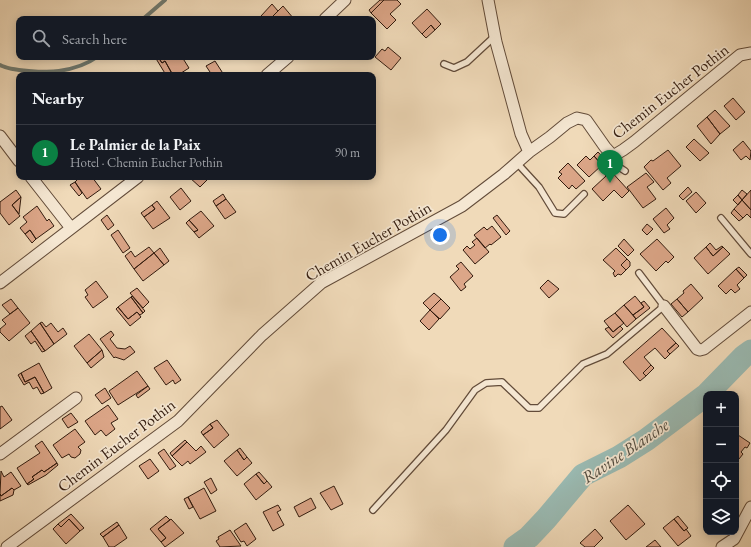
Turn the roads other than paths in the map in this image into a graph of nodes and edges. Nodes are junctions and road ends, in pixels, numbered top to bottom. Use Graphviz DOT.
graph roads {
  1 [pos="345,0"];
  2 [pos="488,0"];
  3 [pos="328,16"];
  4 [pos="495,36"];
  5 [pos="751,52"];
  6 [pos="284,60"];
  7 [pos="444,64"];
  8 [pos="270,72"];
  9 [pos="0,136"];
  10 [pos="529,152"];
  11 [pos="613,156"];
  12 [pos="16,157"];
  13 [pos="517,163"];
  14 [pos="626,171"];
  15 [pos="34,180"];
  16 [pos="134,180"];
  17 [pos="584,194"];
  18 [pos="721,218"];
  19 [pos="71,228"];
  20 [pos="751,254"];
  21 [pos="638,273"];
  22 [pos="0,283"];
  23 [pos="664,306"];
  24 [pos="751,312"];
  25 [pos="76,398"];
  26 [pos="0,454"];
  27 [pos="373,510"];
  28 [pos="750,510"];
  29 [pos="737,543"];
  30 [pos="7,547"];
  31 [pos="722,547"];
  1 -- 3 [label="street"];
  2 -- 4 [label="street"];
  4 -- 7 [label="lane"];
  4 -- 10 [label="street"];
  5 -- 11 [label="street, Chemin Eucher Pothin"];
  6 -- 8 [label="street"];
  9 -- 12 [label="street"];
  10 -- 11 [label="street, Chemin Eucher Pothin"];
  10 -- 13 [label="street, Chemin Eucher Pothin"];
  11 -- 14 [label="lane"];
  13 -- 17 [label="lane"];
  13 -- 30 [label="street, Chemin Eucher Pothin"];
  15 -- 19 [label="street"];
  16 -- 19 [label="street"];
  18 -- 20 [label="lane"];
  19 -- 22 [label="street"];
  21 -- 23 [label="lane"];
  23 -- 24 [label="street"];
  23 -- 27 [label="lane"];
  25 -- 26 [label="street"];
  28 -- 29 [label="street"];
  29 -- 31 [label="street"];
}
